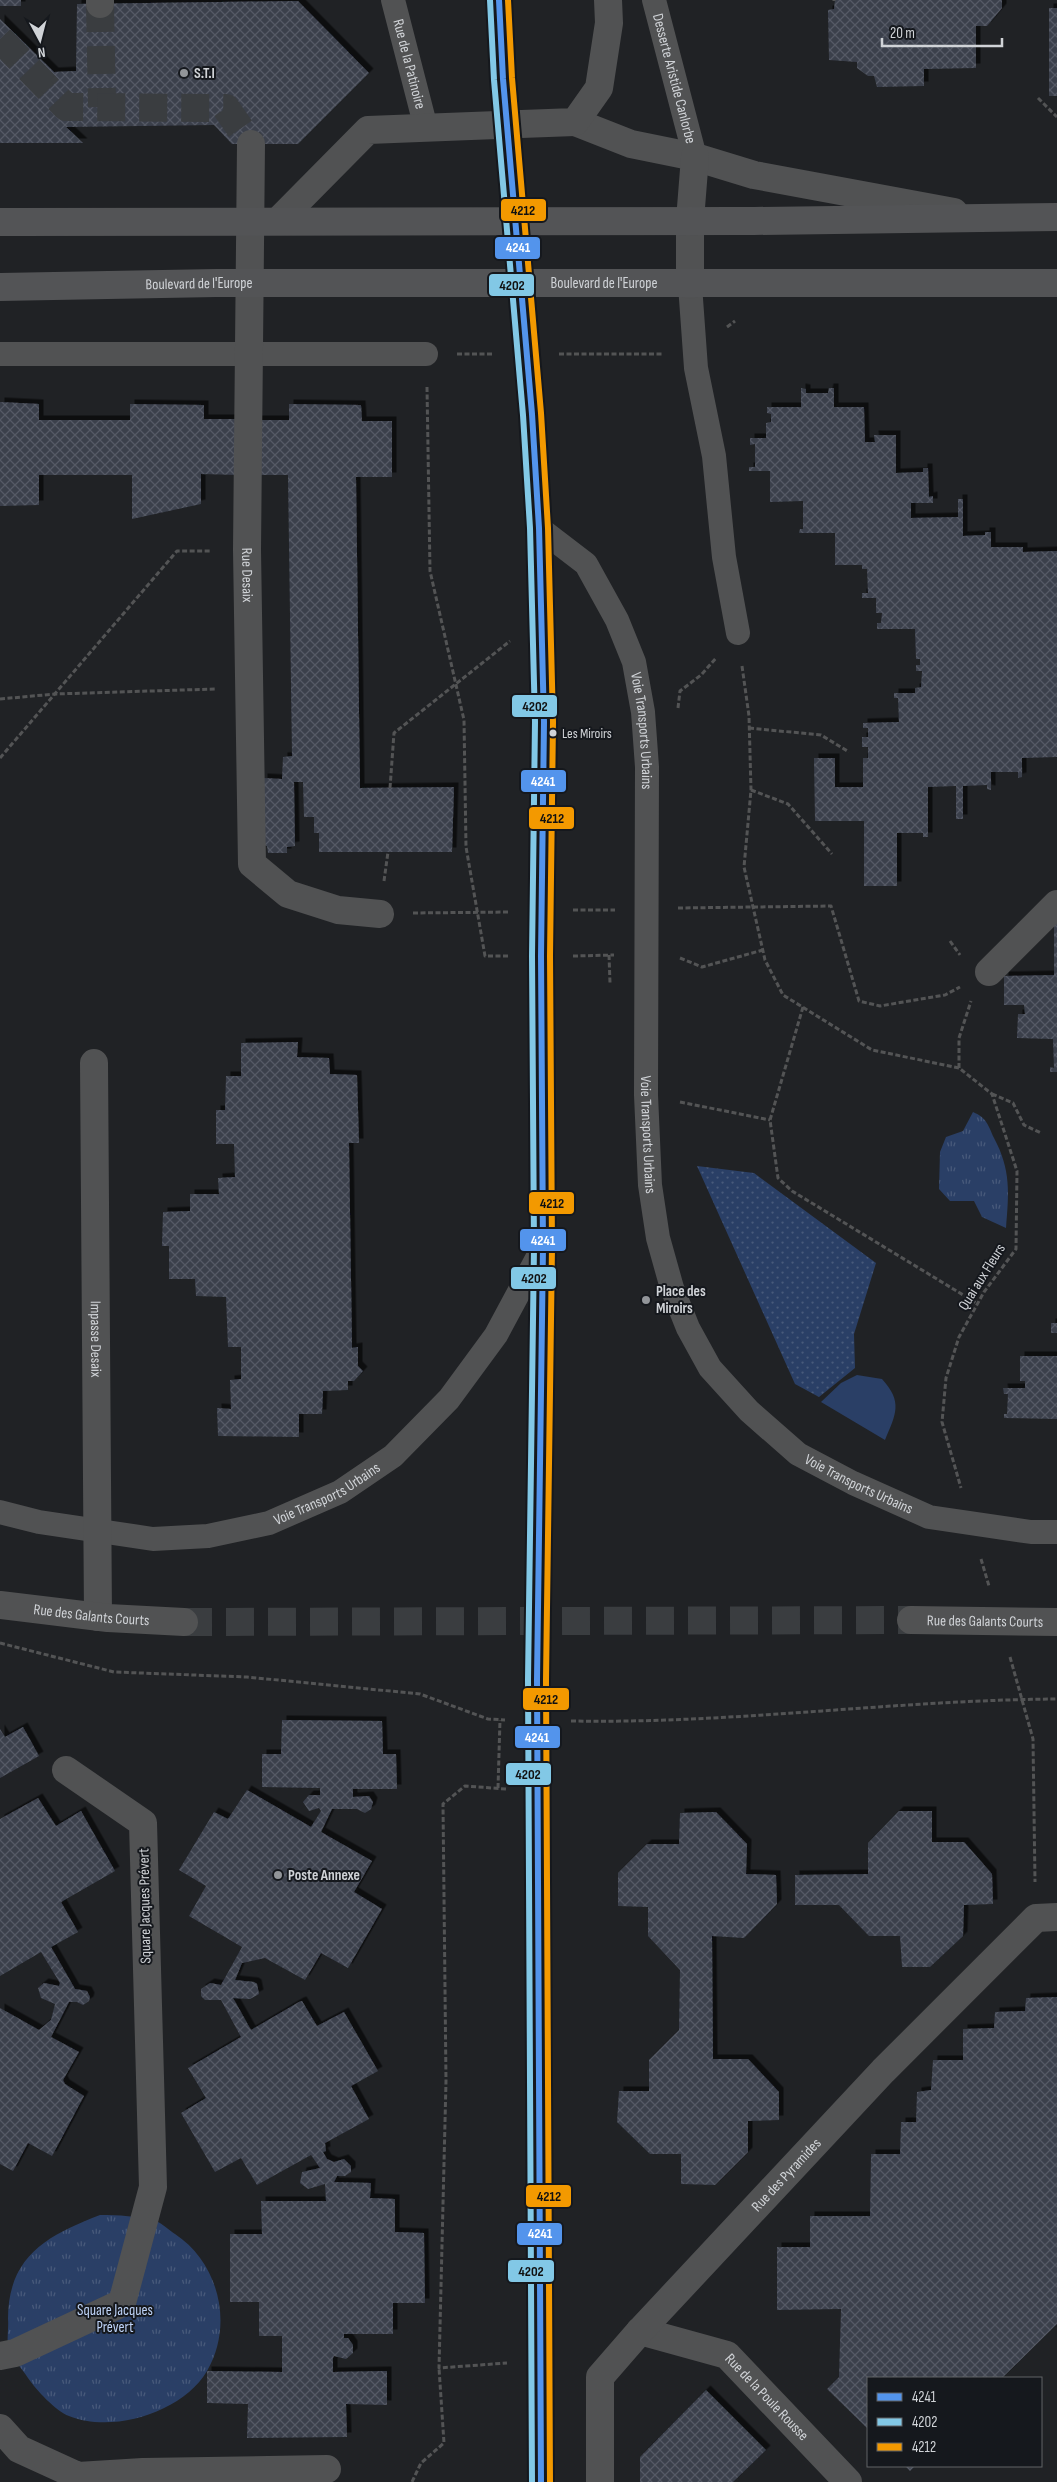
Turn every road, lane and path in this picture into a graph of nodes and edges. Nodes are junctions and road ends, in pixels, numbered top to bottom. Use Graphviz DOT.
graph roads {
  1 [pos="393,0"];
  2 [pos="499,0"];
  3 [pos="608,0"];
  4 [pos="654,0"];
  5 [pos="1038,98"];
  6 [pos="1057,117"];
  7 [pos="576,122"];
  8 [pos="426,128"];
  9 [pos="252,144"];
  10 [pos="695,157"];
  11 [pos="983,217"];
  12 [pos="1057,217"];
  13 [pos="690,220"];
  14 [pos="278,221"];
  15 [pos="0,222"];
  16 [pos="1057,283"];
  17 [pos="690,285"];
  18 [pos="0,286"];
  19 [pos="735,322"];
  20 [pos="0,354"];
  21 [pos="426,354"];
  22 [pos="503,354"];
  23 [pos="551,354"];
  24 [pos="695,354"];
  25 [pos="539,528"];
  26 [pos="247,550"];
  27 [pos="542,616"];
  28 [pos="738,633"];
  29 [pos="220,688"];
  30 [pos="54,694"];
  31 [pos="0,699"];
  32 [pos="677,713"];
  33 [pos="750,728"];
  34 [pos="849,752"];
  35 [pos="0,758"];
  36 [pos="390,788"];
  37 [pos="751,790"];
  38 [pos="832,854"];
  39 [pos="1057,904"];
  40 [pos="789,906"];
  41 [pos="380,914"];
  42 [pos="762,950"];
  43 [pos="609,955"];
  44 [pos="647,955"];
  45 [pos="541,956"];
  46 [pos="989,972"];
  47 [pos="610,983"];
  48 [pos="803,1007"];
  49 [pos="94,1063"];
  50 [pos="959,1068"];
  51 [pos="992,1094"];
  52 [pos="671,1100"];
  53 [pos="770,1120"];
  54 [pos="1041,1133"];
  55 [pos="543,1247"];
  56 [pos="978,1304"];
  57 [pos="942,1422"];
  58 [pos="0,1512"];
  59 [pos="1057,1532"];
  60 [pos="0,1605"];
  61 [pos="98,1617"];
  62 [pos="912,1620"];
  63 [pos="184,1622"];
  64 [pos="1057,1622"];
  65 [pos="500,1720"];
  66 [pos="66,1770"];
  67 [pos="539,1782"];
  68 [pos="498,1788"];
  69 [pos="1034,1805"];
  70 [pos="1046,1917"];
  71 [pos="640,2331"];
  72 [pos="0,2356"];
  73 [pos="540,2360"];
  74 [pos="439,2368"];
  75 [pos="0,2428"];
  76 [pos="327,2469"];
  77 [pos="412,2482"];
  78 [pos="541,2482"];
  79 [pos="600,2482"];
  80 [pos="848,2482"];
  1 -- 8 [label="lane, Rue de la Patinoire"];
  2 -- 25 [label="lane, Voie Transports Urbains"];
  3 -- 7 [label="street"];
  4 -- 10 [label="lane, Desserte Aristide Canlorbe"];
  5 -- 6 [label="path"];
  7 -- 8 [label="street"];
  7 -- 10 [label="street"];
  8 -- 14 [label="street"];
  9 -- 26 [label="street, Rue Desaix"];
  10 -- 11 [label="street"];
  10 -- 13 [label="street"];
  11 -- 12 [label="main road"];
  11 -- 13 [label="main road"];
  13 -- 14 [label="main road"];
  13 -- 17 [label="street"];
  14 -- 15 [label="main road"];
  16 -- 17 [label="main road, Boulevard de l'Europe"];
  17 -- 18 [label="main road, Boulevard de l'Europe"];
  17 -- 24 [label="lane"];
  19 -- 24 [label="path"];
  20 -- 21 [label="lane"];
  21 -- 22 [label="path"];
  21 -- 45 [label="path"];
  23 -- 24 [label="path"];
  24 -- 28 [label="lane"];
  25 -- 27 [label="lane, Voie Transports Urbains"];
  25 -- 44 [label="lane, Voie Transports Urbains"];
  26 -- 30 [label="path"];
  26 -- 41 [label="street, Rue Desaix"];
  27 -- 36 [label="path"];
  27 -- 45 [label="lane, Voie Transports Urbains"];
  28 -- 32 [label="path"];
  28 -- 33 [label="path"];
  29 -- 30 [label="path"];
  30 -- 31 [label="path"];
  30 -- 35 [label="path"];
  33 -- 34 [label="path"];
  33 -- 37 [label="path"];
  37 -- 38 [label="path"];
  37 -- 42 [label="path"];
  39 -- 46 [label="street"];
  40 -- 46 [label="path"];
  42 -- 44 [label="path"];
  42 -- 48 [label="path"];
  43 -- 44 [label="path"];
  43 -- 45 [label="path"];
  43 -- 47 [label="path"];
  44 -- 59 [label="lane, Voie Transports Urbains"];
  45 -- 55 [label="lane, Voie Transports Urbains"];
  46 -- 50 [label="path"];
  48 -- 50 [label="path"];
  48 -- 53 [label="path"];
  49 -- 61 [label="street, Impasse Desaix"];
  50 -- 51 [label="path"];
  51 -- 54 [label="path"];
  51 -- 56 [label="path, Quai aux Fleurs"];
  52 -- 53 [label="path"];
  53 -- 56 [label="path"];
  55 -- 58 [label="lane, Voie Transports Urbains"];
  55 -- 67 [label="lane, Voie Transports Urbains"];
  56 -- 57 [label="path, Quai aux Fleurs"];
  60 -- 61 [label="street, Rue des Galants Courts"];
  61 -- 63 [label="street, Rue des Galants Courts"];
  62 -- 64 [label="street, Rue des Galants Courts"];
  65 -- 68 [label="path"];
  66 -- 72 [label="street, Square Jacques Prévert"];
  67 -- 68 [label="path"];
  67 -- 73 [label="lane, Voie Transports Urbains"];
  68 -- 74 [label="path"];
  69 -- 70 [label="path"];
  70 -- 71 [label="street, Rue des Pyramides"];
  71 -- 79 [label="street, Rue des Pyramides"];
  71 -- 80 [label="street, Rue de la Poule Rousse"];
  73 -- 74 [label="path"];
  73 -- 78 [label="lane, Voie Transports Urbains"];
  74 -- 77 [label="path"];
  75 -- 76 [label="street"];
}
